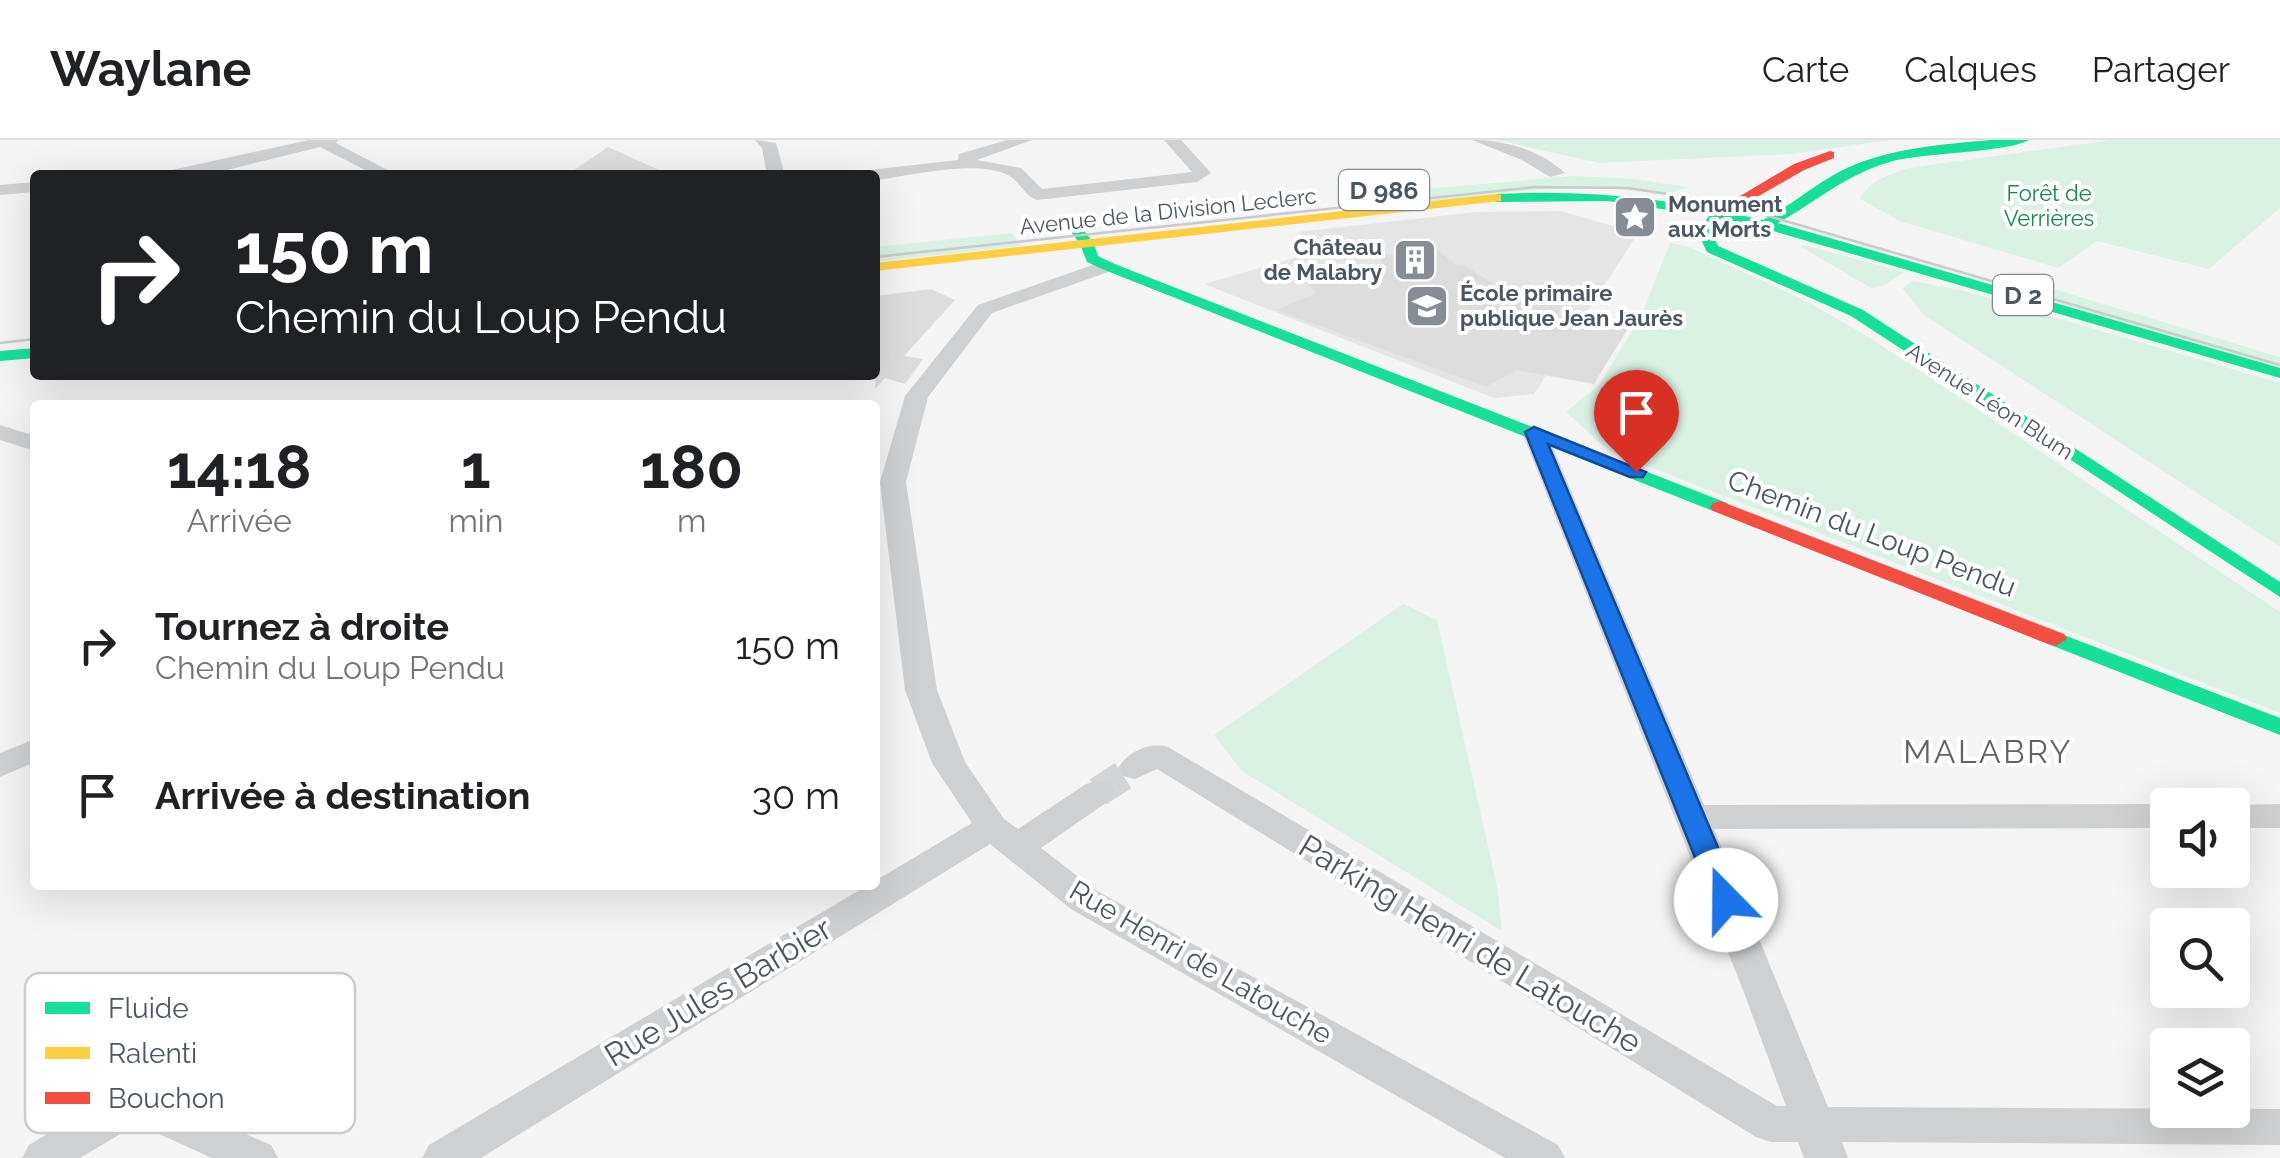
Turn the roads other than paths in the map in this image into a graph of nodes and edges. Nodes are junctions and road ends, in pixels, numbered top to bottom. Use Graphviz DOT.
graph roads {
  1 [pos="763,140"];
  2 [pos="1024,140"];
  3 [pos="1172,140"];
  4 [pos="1480,140"];
  5 [pos="1931,140"];
  6 [pos="2023,140"];
  7 [pos="326,141"];
  8 [pos="213,170"];
  9 [pos="379,170"];
  10 [pos="775,170"];
  11 [pos="880,172"];
  12 [pos="1556,173"];
  13 [pos="1616,174"];
  14 [pos="880,175"];
  15 [pos="1694,185"];
  16 [pos="30,187"];
  17 [pos="0,190"];
  18 [pos="1746,196"];
  19 [pos="1263,200"];
  20 [pos="1794,207"];
  21 [pos="1714,220"];
  22 [pos="1070,221"];
  23 [pos="1000,230"];
  24 [pos="1754,230"];
  25 [pos="934,237"];
  26 [pos="1087,244"];
  27 [pos="880,266"];
  28 [pos="1107,266"];
  29 [pos="30,333"];
  30 [pos="0,336"];
  31 [pos="2280,352"];
  32 [pos="30,353"];
  33 [pos="0,356"];
  34 [pos="2280,373"];
  35 [pos="0,432"];
  36 [pos="1534,432"];
  37 [pos="30,442"];
  38 [pos="884,487"];
  39 [pos="2280,572"];
  40 [pos="2280,592"];
  41 [pos="2280,728"];
  42 [pos="30,751"];
  43 [pos="0,766"];
  44 [pos="1135,768"];
  45 [pos="1098,792"];
  46 [pos="2150,816"];
  47 [pos="2250,816"];
  48 [pos="2280,816"];
  49 [pos="1690,817"];
  50 [pos="1004,837"];
  51 [pos="2280,1127"];
  52 [pos="84,1133"];
  53 [pos="200,1133"];
  54 [pos="1820,1143"];
  55 [pos="44,1158"];
  56 [pos="256,1158"];
  57 [pos="444,1158"];
  58 [pos="1543,1158"];
  1 -- 10 [label="street"];
  2 -- 11 [label="street"];
  3 -- 14 [label="street"];
  4 -- 12 [label="street"];
  5 -- 18 [label="main road"];
  6 -- 20 [label="main road"];
  7 -- 8 [label="street"];
  7 -- 9 [label="street"];
  12 -- 13 [label="main road, Avenue de la Division Leclerc / D 986"];
  12 -- 19 [label="main road, Avenue de la Division Leclerc / D 986"];
  15 -- 18 [label="main road"];
  16 -- 17 [label="street"];
  18 -- 20 [label="main road"];
  18 -- 21 [label="main road"];
  20 -- 24 [label="main road"];
  20 -- 31 [label="main road, D 2"];
  21 -- 24 [label="main road, D 2"];
  21 -- 26 [label="main road, Avenue de la Division Leclerc / D 986"];
  21 -- 40 [label="main road, Avenue Léon Blum"];
  22 -- 26 [label="main road, Chemin du Loup Pendu"];
  23 -- 25 [label="main road, Avenue de la Division Leclerc"];
  24 -- 34 [label="main road, D 2"];
  24 -- 39 [label="main road, Avenue Léon Blum"];
  26 -- 27 [label="main road, Avenue de la Division Leclerc / D 986"];
  26 -- 28 [label="main road, Chemin du Loup Pendu"];
  28 -- 36 [label="main road, Chemin du Loup Pendu"];
  28 -- 38 [label="street, Rue Henri de Latouche"];
  29 -- 30 [label="main road"];
  32 -- 33 [label="main road"];
  35 -- 37 [label="street"];
  36 -- 41 [label="main road, Chemin du Loup Pendu"];
  36 -- 49 [label="street"];
  38 -- 50 [label="street, Rue Henri de Latouche"];
  42 -- 43 [label="street"];
  44 -- 54 [label="street, Parking Henri de Latouche"];
  45 -- 50 [label="street"];
  46 -- 49 [label="street"];
  47 -- 48 [label="street"];
  49 -- 54 [label="street"];
  50 -- 57 [label="street, Rue Jules Barbier"];
  50 -- 58 [label="street, Rue Henri de Latouche"];
  51 -- 54 [label="street"];
  52 -- 55 [label="street"];
  53 -- 56 [label="street"];
}
